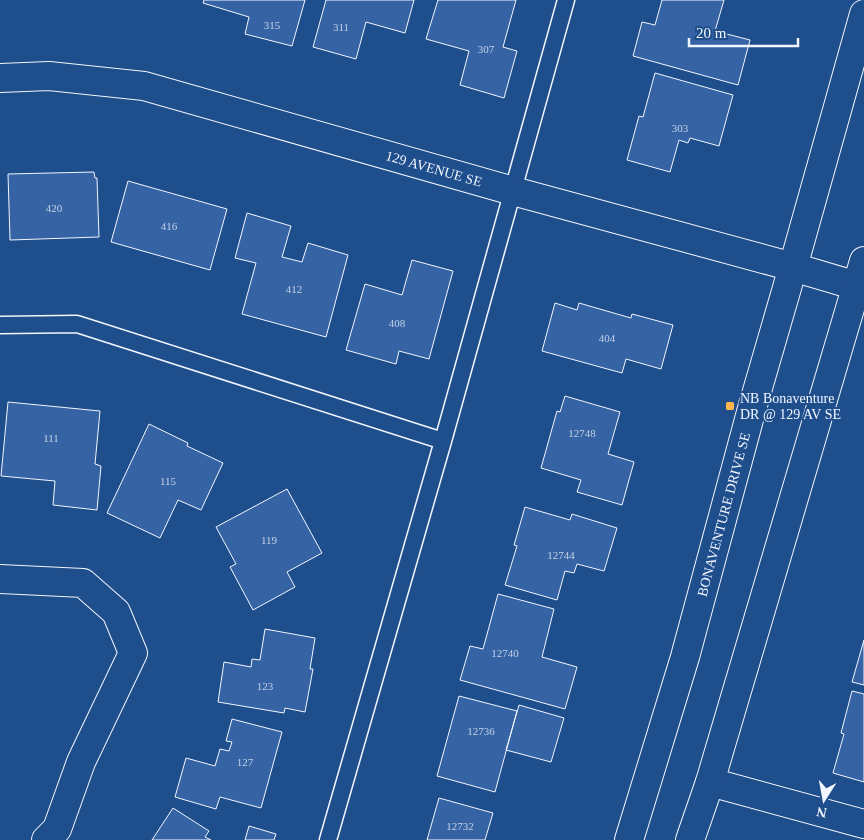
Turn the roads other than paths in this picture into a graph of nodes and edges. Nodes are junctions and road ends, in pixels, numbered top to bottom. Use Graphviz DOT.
graph roads {
  1 [pos="566,0"];
  2 [pos="864,14"];
  3 [pos="0,78"];
  4 [pos="513,191"];
  5 [pos="794,267"];
  6 [pos="862,278"];
  7 [pos="0,325"];
  8 [pos="443,441"];
  9 [pos="0,579"];
  10 [pos="710,782"];
  11 [pos="864,824"];
  12 [pos="46,840"];
  13 [pos="328,840"];
  14 [pos="629,840"];
  15 [pos="690,840"];
  1 -- 4 [label="lane"];
  2 -- 5 [label="street, BONAVENTURE DRIVE SE"];
  3 -- 4 [label="street, 129 AVENUE SE"];
  4 -- 5 [label="street, 129 AVENUE SE"];
  4 -- 8 [label="lane"];
  5 -- 6 [label="street, 129 AVENUE SE"];
  5 -- 14 [label="street, BONAVENTURE DRIVE SE"];
  6 -- 10 [label="street"];
  7 -- 8 [label="lane"];
  8 -- 13 [label="lane"];
  9 -- 12 [label="street"];
  10 -- 11 [label="street"];
  10 -- 15 [label="street"];
}
